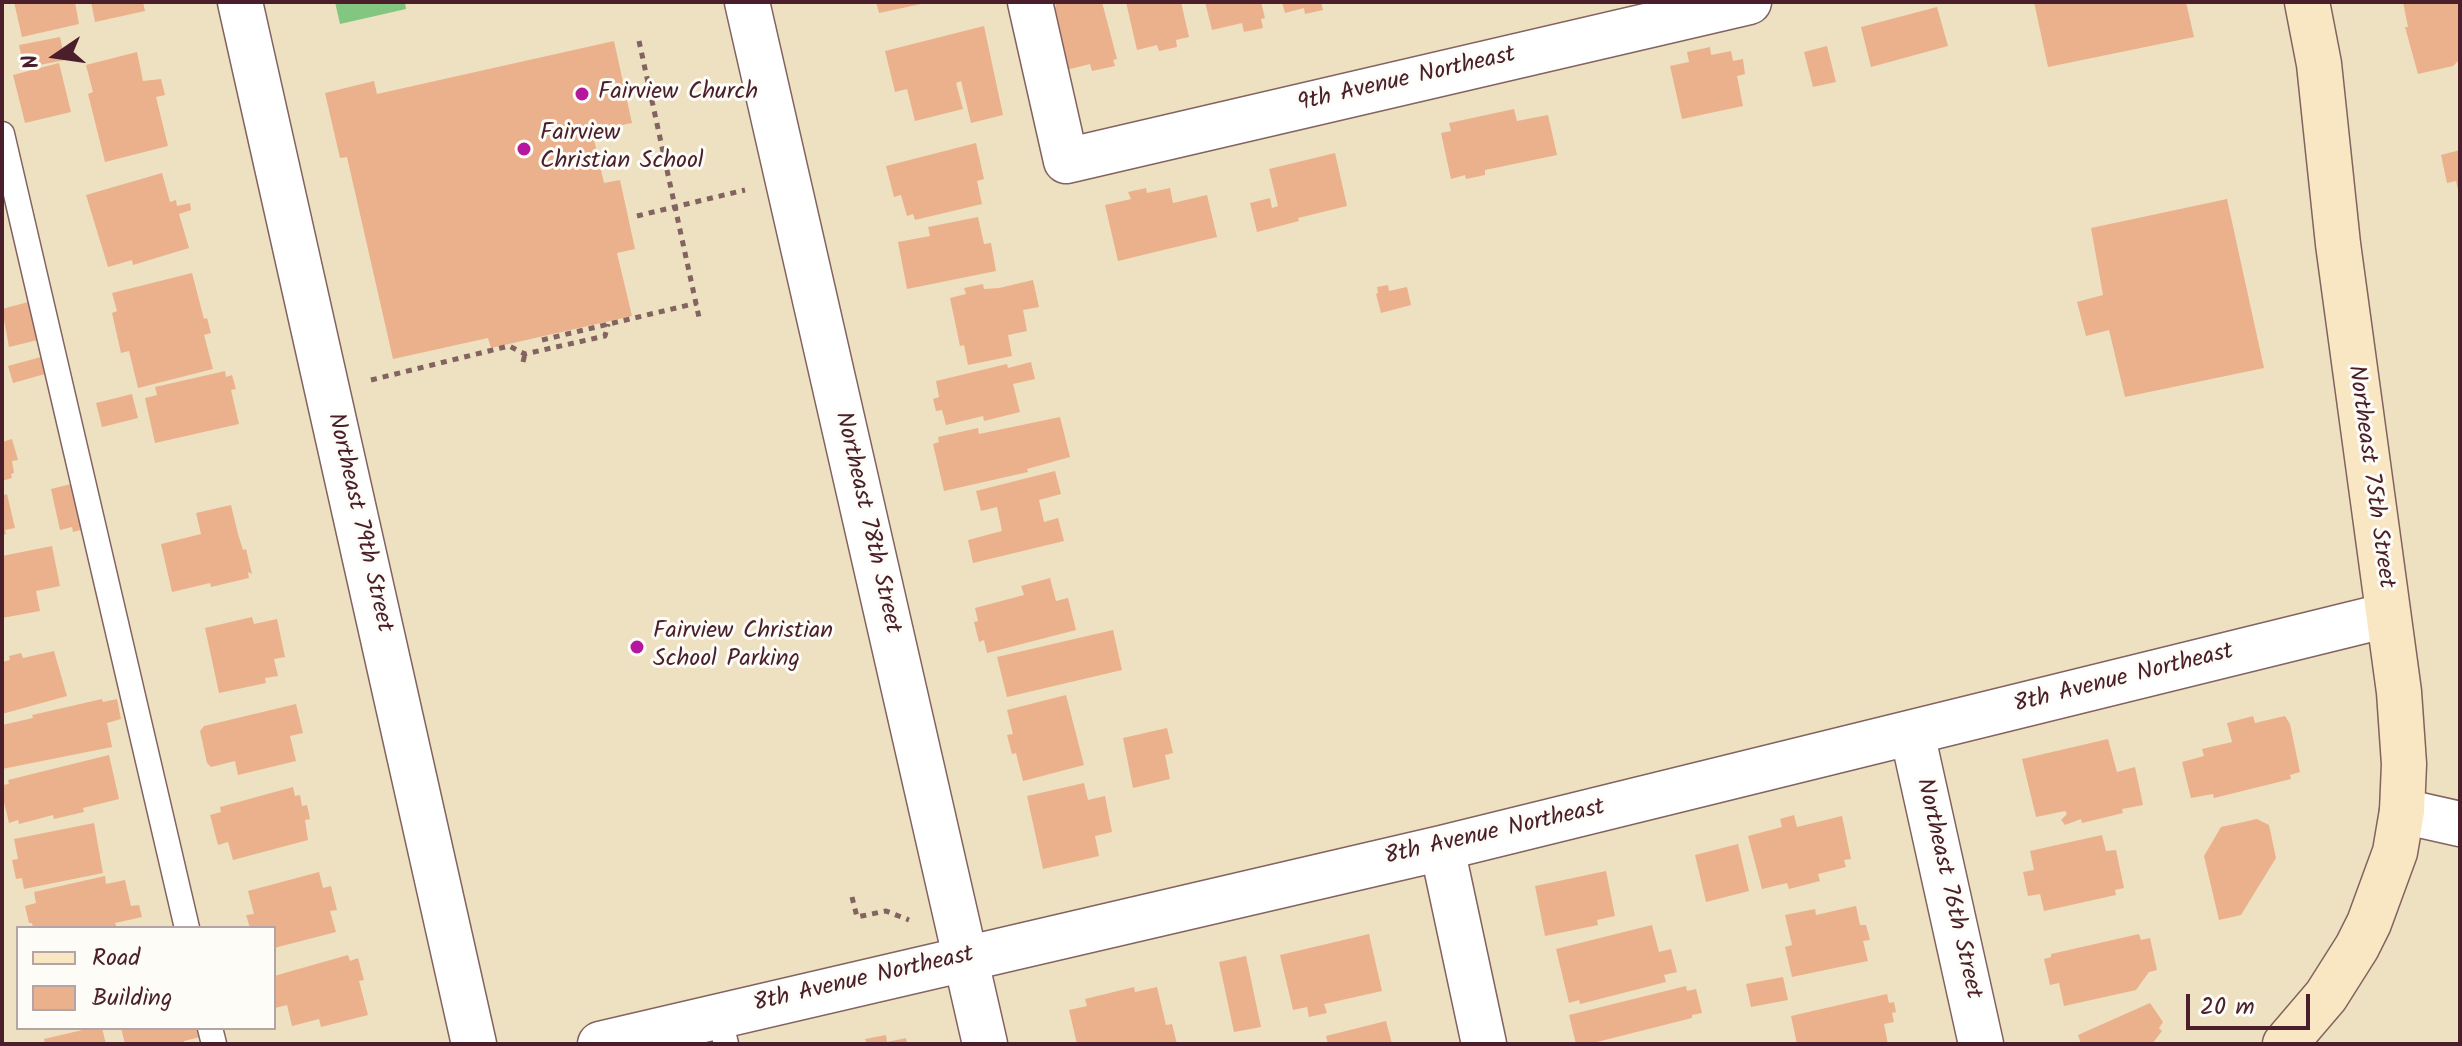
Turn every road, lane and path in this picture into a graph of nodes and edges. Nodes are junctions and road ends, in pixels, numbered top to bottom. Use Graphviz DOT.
graph roads {
  1 [pos="240,2"];
  2 [pos="747,2"];
  3 [pos="1030,2"];
  4 [pos="1749,2"];
  5 [pos="2307,2"];
  6 [pos="639,41"];
  7 [pos="2,134"];
  8 [pos="746,190"];
  9 [pos="675,207"];
  10 [pos="637,216"];
  11 [pos="697,303"];
  12 [pos="700,322"];
  13 [pos="608,324"];
  14 [pos="542,340"];
  15 [pos="525,354"];
  16 [pos="523,362"];
  17 [pos="371,380"];
  18 [pos="2388,615"];
  19 [pos="1912,733"];
  20 [pos="2402,811"];
  21 [pos="2460,824"];
  22 [pos="1442,848"];
  23 [pos="852,897"];
  24 [pos="909,920"];
  25 [pos="187,926"];
  26 [pos="966,957"];
  27 [pos="723,1030"];
  28 [pos="475,1044"];
  29 [pos="484,1044"];
  30 [pos="600,1044"];
  31 [pos="985,1044"];
  32 [pos="1484,1044"];
  33 [pos="1981,1044"];
  34 [pos="2285,1044"];
  1 -- 28 [label="street, Northeast 79th Street"];
  2 -- 26 [label="street, Northeast 78th Street"];
  3 -- 4 [label="street, 9th Avenue Northeast"];
  5 -- 18 [label="main road, Northeast 75th Street"];
  6 -- 9 [label="path"];
  7 -- 25 [label="lane"];
  8 -- 9 [label="path"];
  9 -- 10 [label="path"];
  9 -- 11 [label="path"];
  11 -- 12 [label="path"];
  11 -- 13 [label="path"];
  13 -- 14 [label="path"];
  13 -- 15 [label="path"];
  15 -- 16 [label="path"];
  15 -- 17 [label="path"];
  18 -- 19 [label="street, 8th Avenue Northeast"];
  18 -- 20 [label="main road, Northeast 75th Street"];
  19 -- 22 [label="street, 8th Avenue Northeast"];
  19 -- 33 [label="street, Northeast 76th Street"];
  20 -- 21 [label="street"];
  20 -- 34 [label="main road, Northeast 75th Street"];
  22 -- 26 [label="street, 8th Avenue Northeast"];
  22 -- 32 [label="street"];
  23 -- 24 [label="path"];
  26 -- 27 [label="street, 8th Avenue Northeast"];
  26 -- 31 [label="street, Northeast 78th Street"];
  27 -- 30 [label="street, 8th Avenue Northeast"];
  28 -- 29 [label="street"];
}
